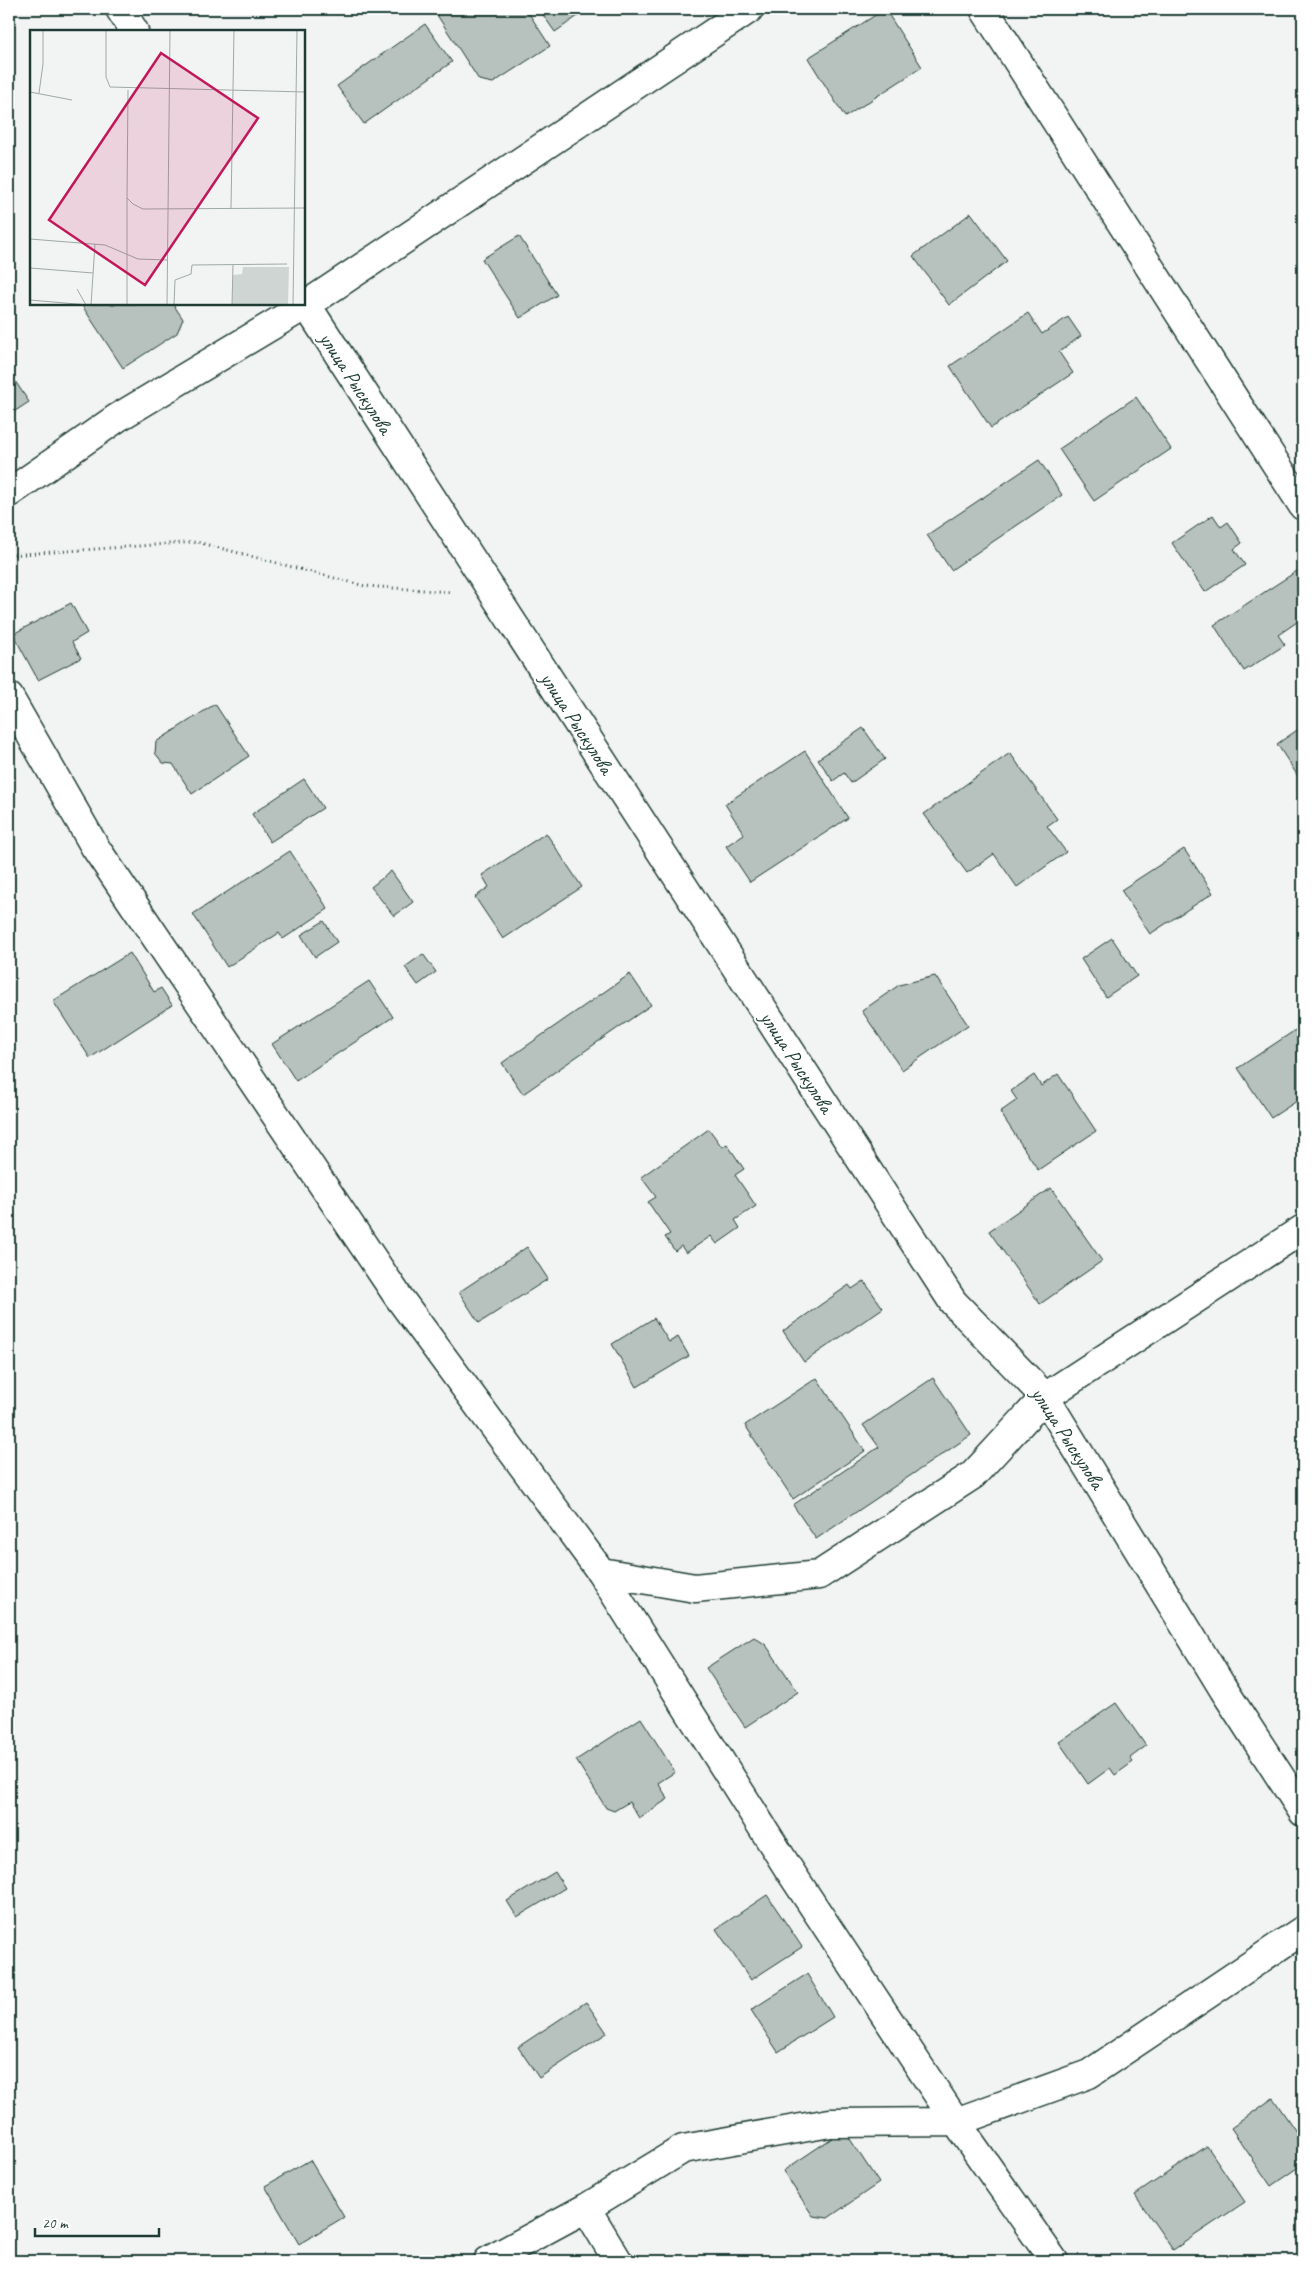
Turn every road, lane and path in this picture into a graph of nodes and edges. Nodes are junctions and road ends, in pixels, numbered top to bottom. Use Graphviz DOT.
graph roads {
  1 [pos="120,9"];
  2 [pos="749,9"];
  3 [pos="984,9"];
  4 [pos="133,30"];
  5 [pos="305,304"];
  6 [pos="303,305"];
  7 [pos="9,493"];
  8 [pos="1303,506"];
  9 [pos="9,555"];
  10 [pos="494,595"];
  11 [pos="9,697"];
  12 [pos="1303,1229"];
  13 [pos="1045,1396"];
  14 [pos="601,1572"];
  15 [pos="1303,1812"];
  16 [pos="1303,1930"];
  17 [pos="956,2122"];
  18 [pos="586,2208"];
  19 [pos="488,2261"];
  20 [pos="618,2261"];
  21 [pos="1054,2261"];
  1 -- 4 [label="street"];
  2 -- 5 [label="street"];
  3 -- 8 [label="street"];
  5 -- 10 [label="street, улица Рыскулова"];
  6 -- 7 [label="street"];
  9 -- 10 [label="path"];
  10 -- 13 [label="street, улица Рыскулова"];
  11 -- 14 [label="street"];
  12 -- 13 [label="street"];
  13 -- 14 [label="street"];
  13 -- 15 [label="street, улица Рыскулова"];
  14 -- 17 [label="street"];
  16 -- 17 [label="street"];
  17 -- 18 [label="street"];
  17 -- 21 [label="street"];
  18 -- 19 [label="street"];
  18 -- 20 [label="street"];
}
